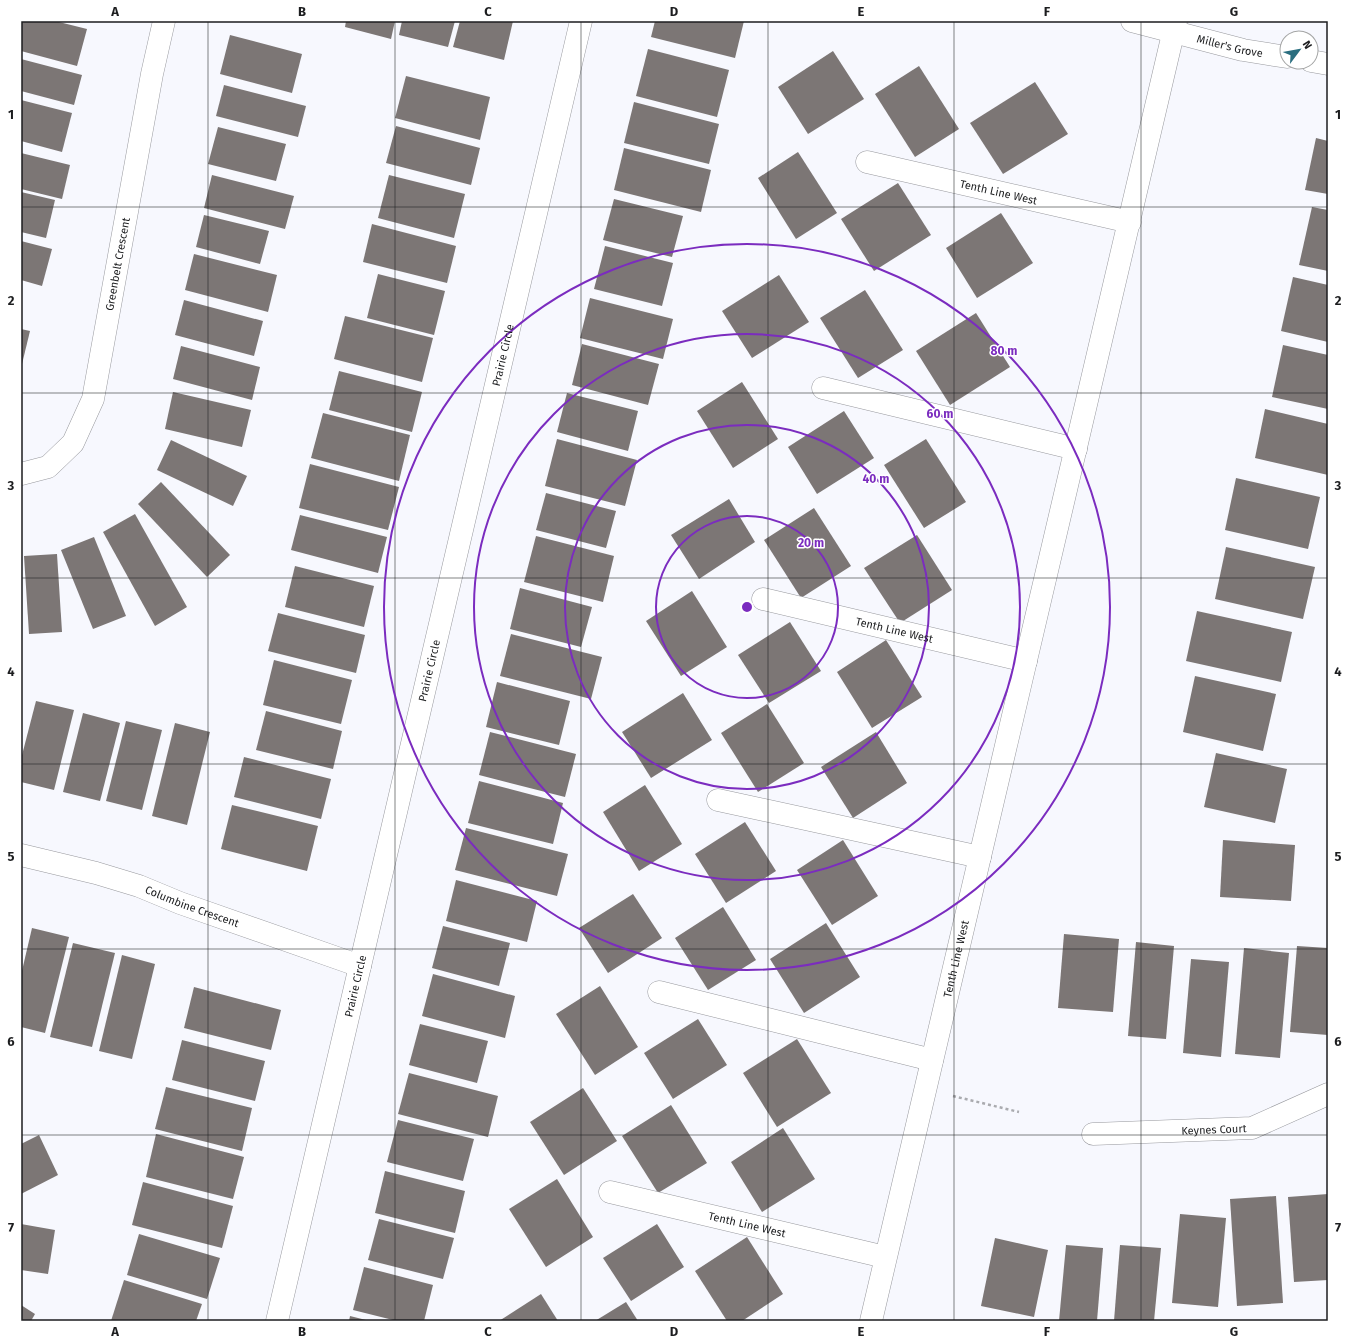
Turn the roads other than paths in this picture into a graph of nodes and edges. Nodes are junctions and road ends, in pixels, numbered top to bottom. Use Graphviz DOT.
graph roads {
  1 [pos="164,21"];
  2 [pos="582,21"];
  3 [pos="1132,21"];
  4 [pos="1175,26"];
  5 [pos="1279,56"];
  6 [pos="867,162"];
  7 [pos="1130,222"];
  8 [pos="823,388"];
  9 [pos="1076,450"];
  10 [pos="21,474"];
  11 [pos="763,599"];
  12 [pos="1026,661"];
  13 [pos="718,800"];
  14 [pos="21,855"];
  15 [pos="980,857"];
  16 [pos="360,966"];
  17 [pos="659,992"];
  18 [pos="932,1060"];
  19 [pos="1328,1094"];
  20 [pos="1093,1134"];
  21 [pos="610,1192"];
  22 [pos="885,1257"];
  23 [pos="276,1321"];
  24 [pos="871,1321"];
  1 -- 10 [label="street, Greenbelt Crescent"];
  2 -- 16 [label="street, Prairie Circle"];
  3 -- 4 [label="street, Miller's Grove"];
  4 -- 5 [label="street, Miller's Grove"];
  4 -- 7 [label="street, Tenth Line West"];
  6 -- 7 [label="street, Tenth Line West"];
  7 -- 9 [label="street, Tenth Line West"];
  8 -- 9 [label="street"];
  9 -- 12 [label="street, Tenth Line West"];
  11 -- 12 [label="street, Tenth Line West"];
  12 -- 15 [label="street, Tenth Line West"];
  13 -- 15 [label="street"];
  14 -- 16 [label="street, Columbine Crescent"];
  15 -- 18 [label="street, Tenth Line West"];
  16 -- 23 [label="street, Prairie Circle"];
  17 -- 18 [label="street"];
  18 -- 22 [label="street, Tenth Line West"];
  19 -- 20 [label="street, Keynes Court"];
  21 -- 22 [label="street, Tenth Line West"];
  22 -- 24 [label="street, Tenth Line West"];
}
